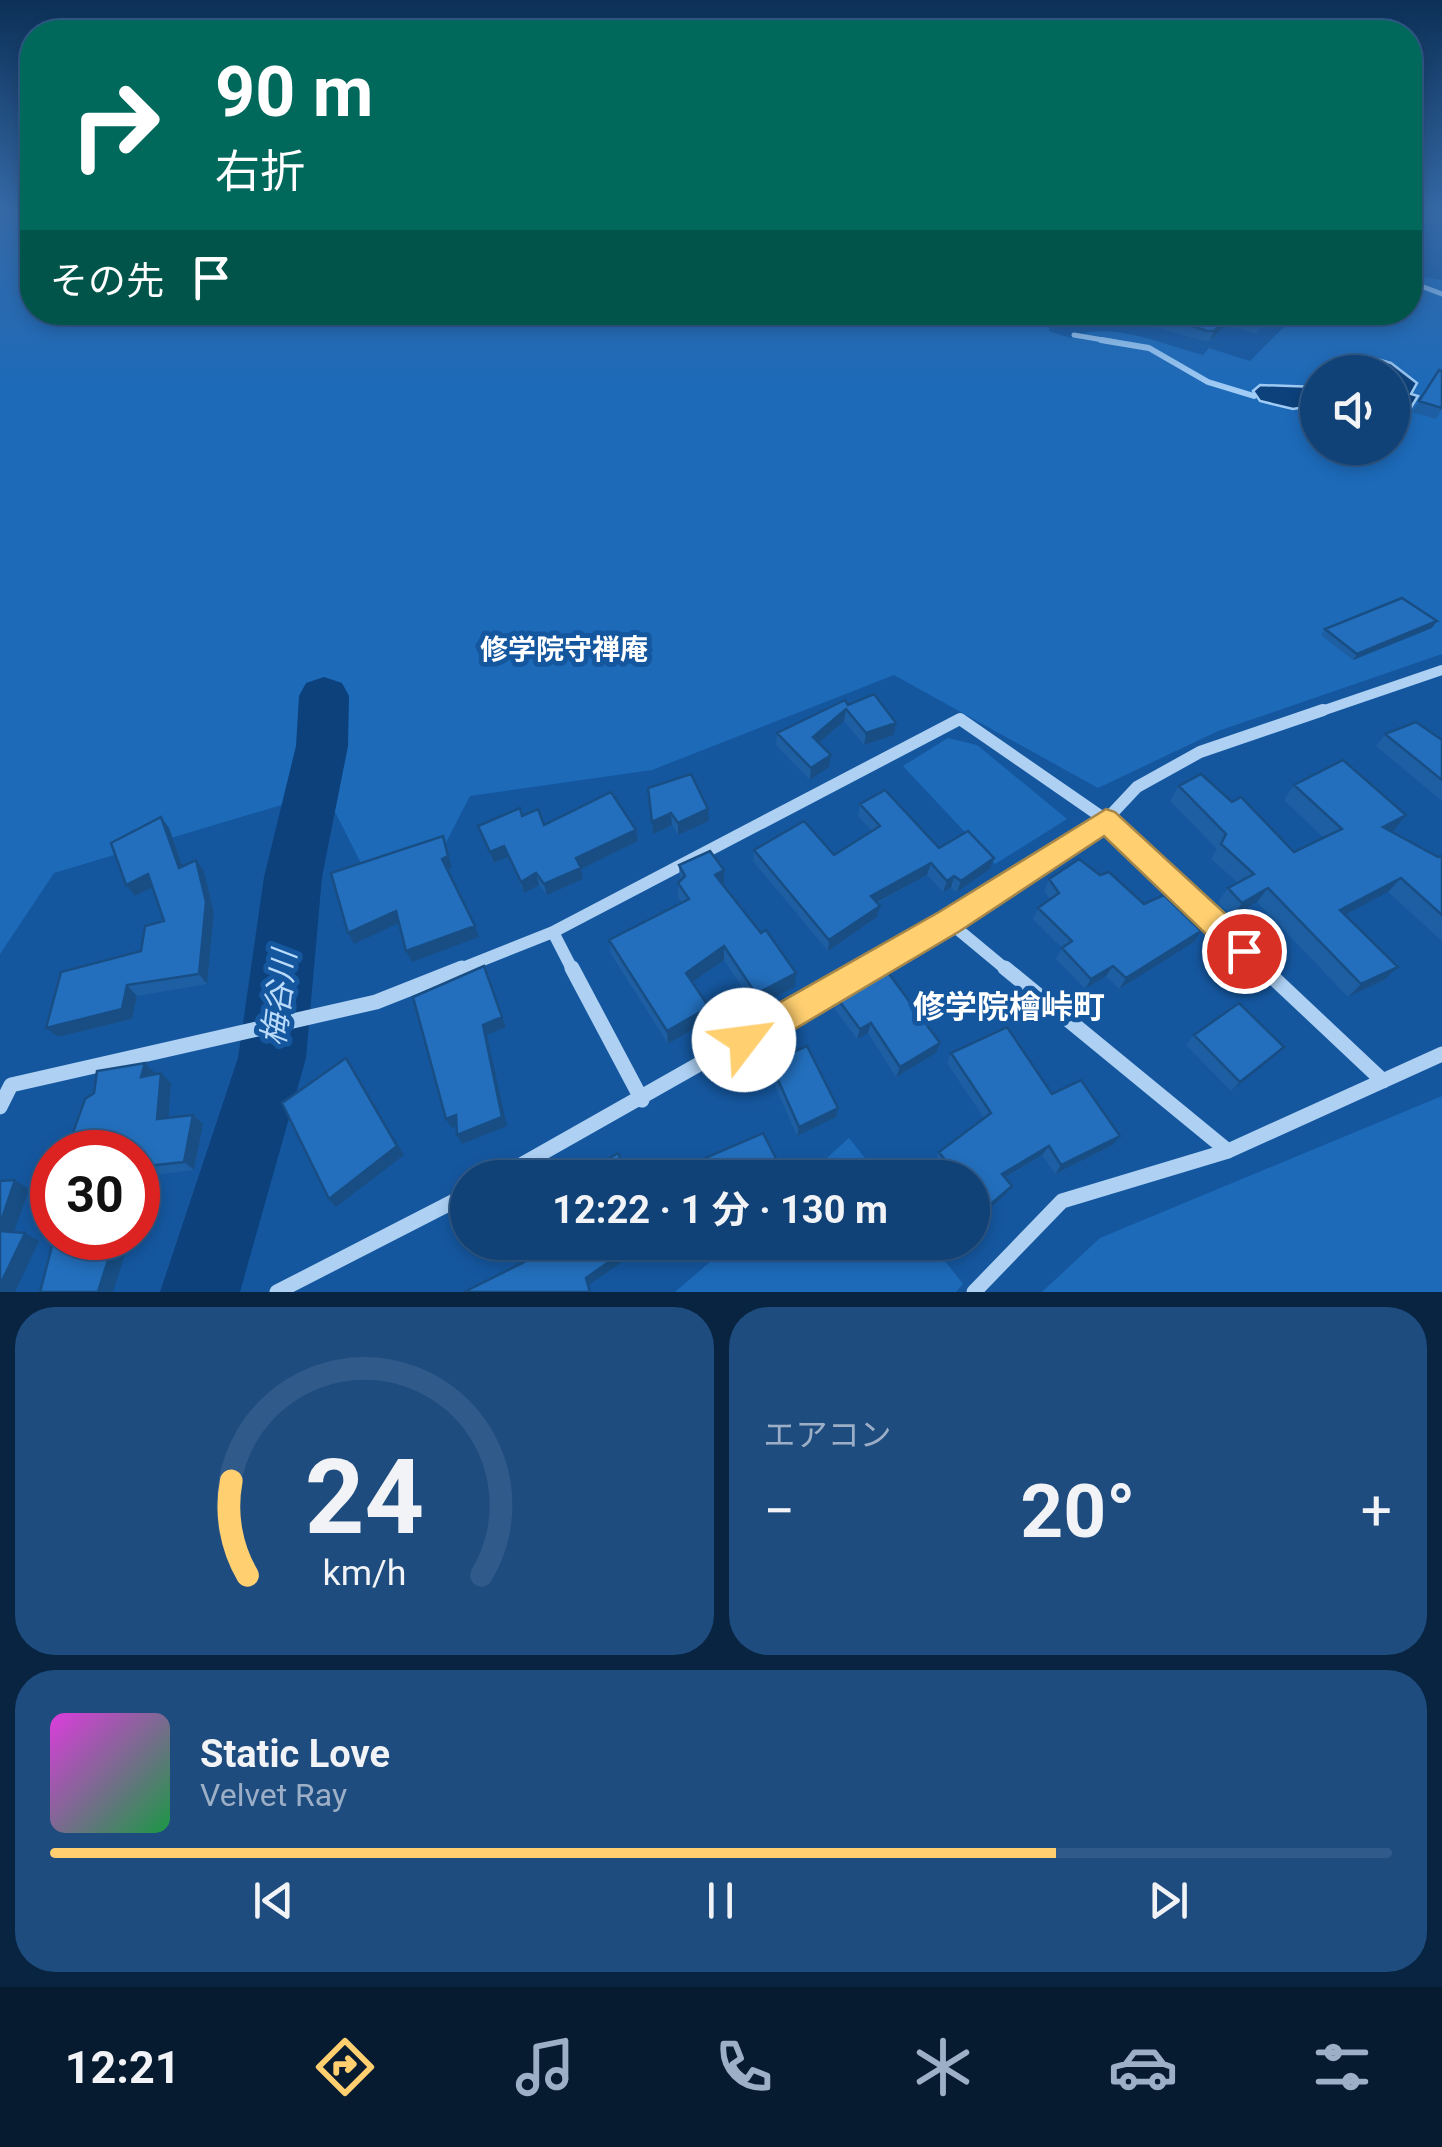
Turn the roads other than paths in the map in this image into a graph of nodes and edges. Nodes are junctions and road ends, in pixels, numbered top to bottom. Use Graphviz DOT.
graph roads {
  1 [pos="1442,670"];
  2 [pos="1106,820"];
  3 [pos="949,922"];
  4 [pos="553,932"];
  5 [pos="1442,1054"];
  6 [pos="1383,1081"];
  7 [pos="642,1100"];
  8 [pos="0,1107"];
  9 [pos="1228,1151"];
  10 [pos="531,1160"];
  11 [pos="450,1203"];
  12 [pos="277,1292"];
  13 [pos="974,1292"];
  1 -- 2 [label="street"];
  2 -- 3 [label="street"];
  2 -- 4 [label="street"];
  2 -- 6 [label="street"];
  3 -- 7 [label="street"];
  3 -- 9 [label="street"];
  4 -- 7 [label="street"];
  4 -- 8 [label="street"];
  5 -- 6 [label="street"];
  6 -- 9 [label="street"];
  7 -- 10 [label="street"];
  9 -- 13 [label="street"];
  11 -- 12 [label="street"];
}
